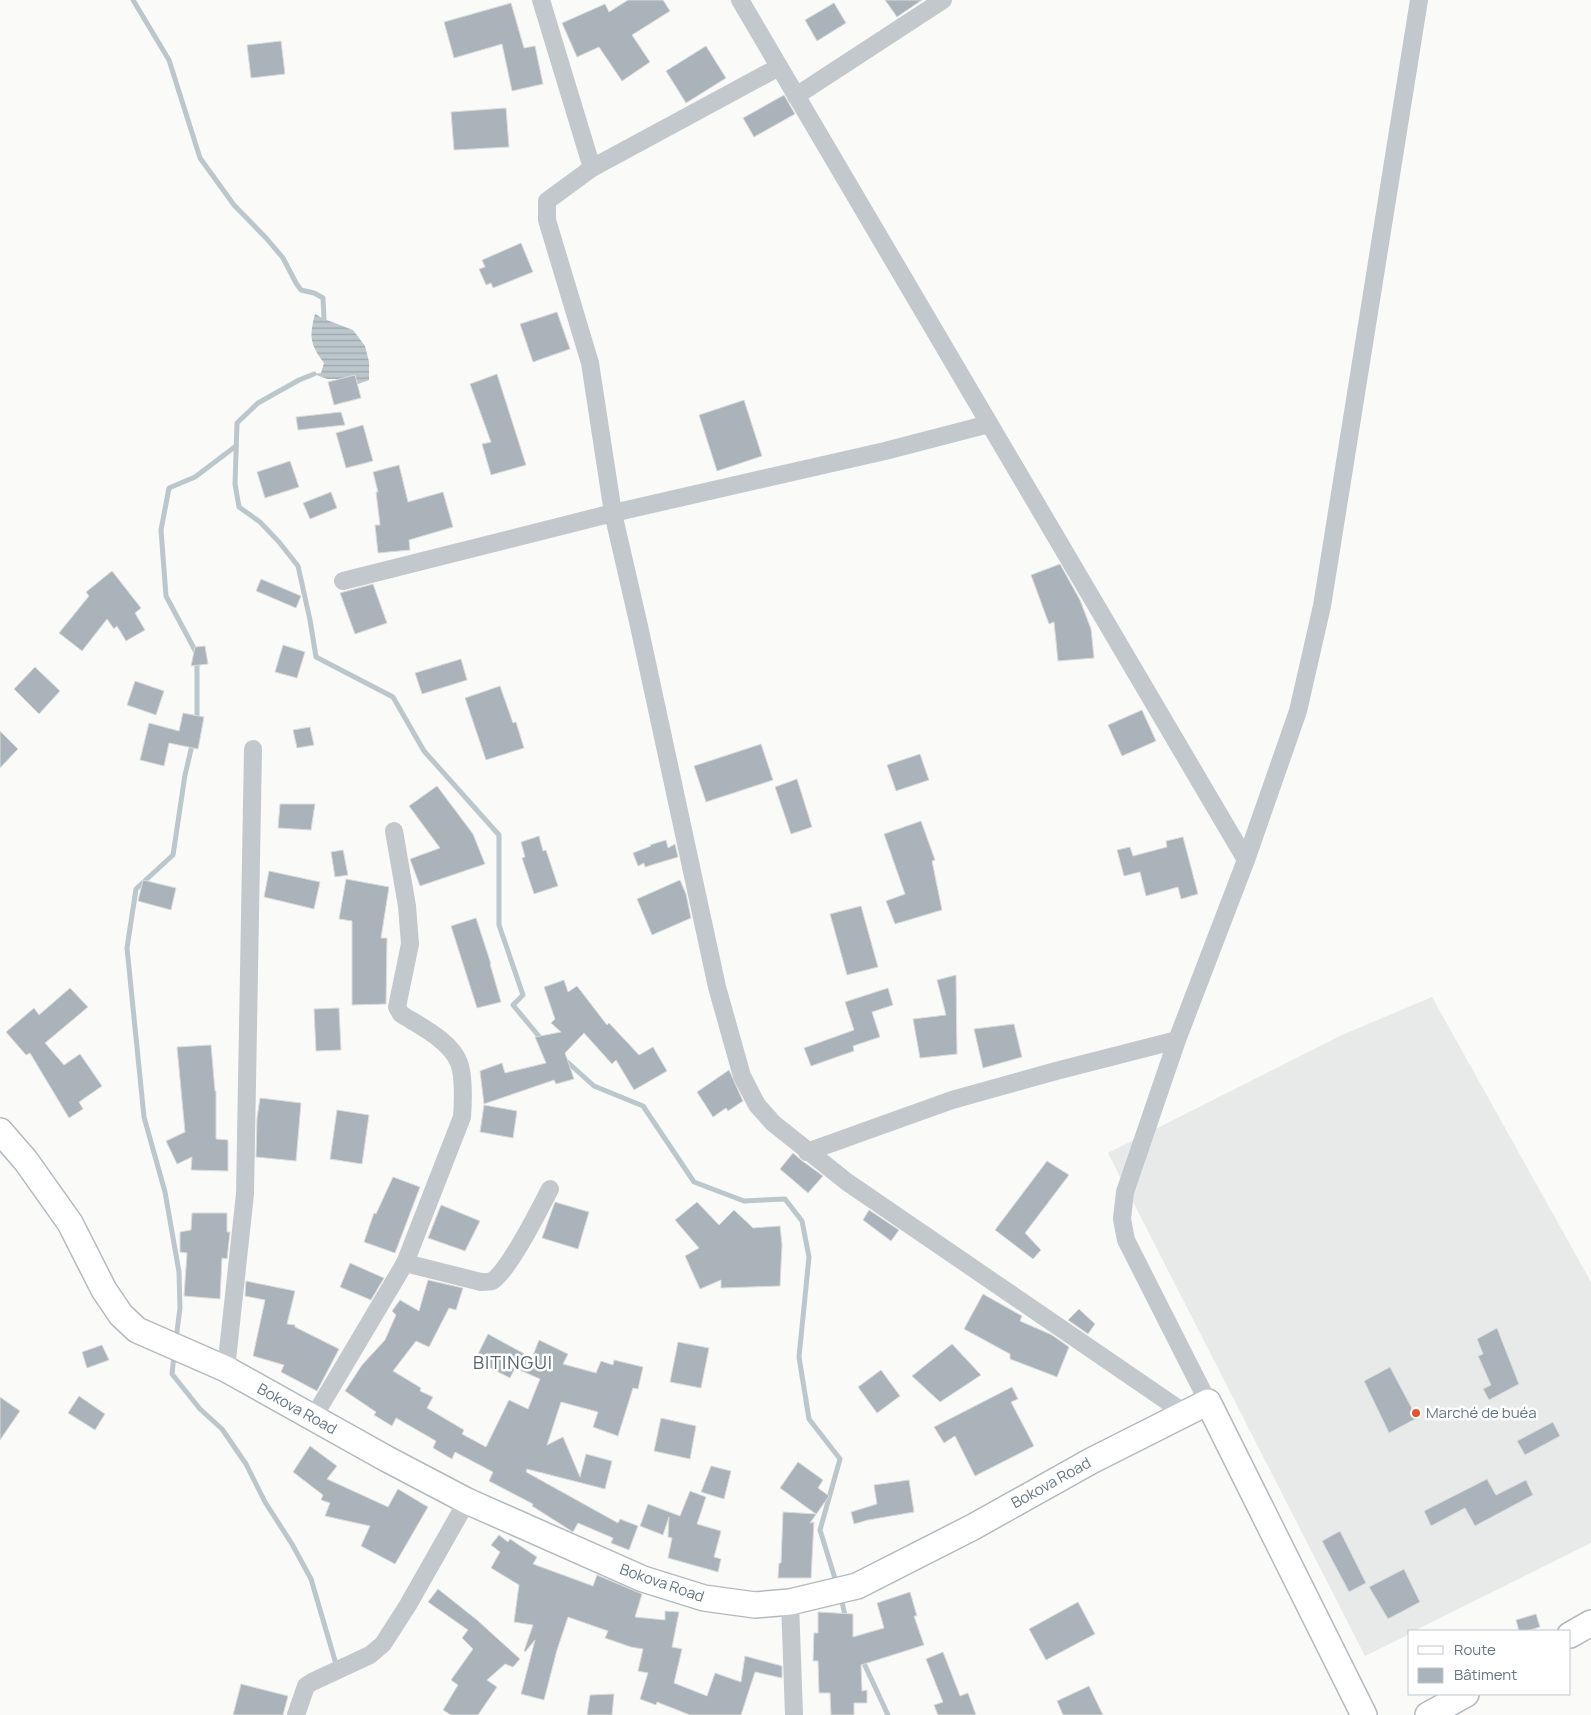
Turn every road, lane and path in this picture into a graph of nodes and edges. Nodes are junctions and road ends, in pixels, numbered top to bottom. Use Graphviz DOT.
graph roads {
  1 [pos="541,0"];
  2 [pos="740,0"];
  3 [pos="943,0"];
  4 [pos="1419,0"];
  5 [pos="779,67"];
  6 [pos="796,96"];
  7 [pos="592,168"];
  8 [pos="989,424"];
  9 [pos="613,514"];
  10 [pos="343,581"];
  11 [pos="254,749"];
  12 [pos="394,831"];
  13 [pos="1246,860"];
  14 [pos="1177,1040"];
  15 [pos="0,1131"];
  16 [pos="808,1152"];
  17 [pos="550,1189"];
  18 [pos="405,1263"];
  19 [pos="226,1369"];
  20 [pos="1208,1402"];
  21 [pos="1186,1414"];
  22 [pos="313,1418"];
  23 [pos="467,1501"];
  24 [pos="790,1602"];
  25 [pos="1591,1623"];
  26 [pos="1571,1634"];
  27 [pos="1464,1695"];
  28 [pos="296,1715"];
  29 [pos="794,1715"];
  30 [pos="1364,1715"];
  31 [pos="1428,1715"];
  1 -- 7 [label="street"];
  2 -- 5 [label="street"];
  3 -- 6 [label="street"];
  4 -- 13 [label="street"];
  5 -- 6 [label="street"];
  5 -- 7 [label="street"];
  6 -- 8 [label="street"];
  7 -- 9 [label="street"];
  8 -- 9 [label="street"];
  8 -- 13 [label="street"];
  9 -- 10 [label="street"];
  9 -- 16 [label="street"];
  11 -- 19 [label="street"];
  12 -- 18 [label="street"];
  13 -- 14 [label="street"];
  14 -- 16 [label="street"];
  14 -- 20 [label="street"];
  15 -- 19 [label="street, Bokova Road"];
  16 -- 21 [label="street"];
  17 -- 18 [label="street"];
  18 -- 22 [label="street"];
  19 -- 22 [label="street, Bokova Road"];
  20 -- 21 [label="street, Bokova Road"];
  20 -- 30 [label="street"];
  21 -- 24 [label="street, Bokova Road"];
  22 -- 23 [label="street, Bokova Road"];
  23 -- 24 [label="street, Bokova Road"];
  23 -- 28 [label="street"];
  24 -- 29 [label="street"];
  25 -- 26 [label="street"];
  27 -- 31 [label="street"];
}
